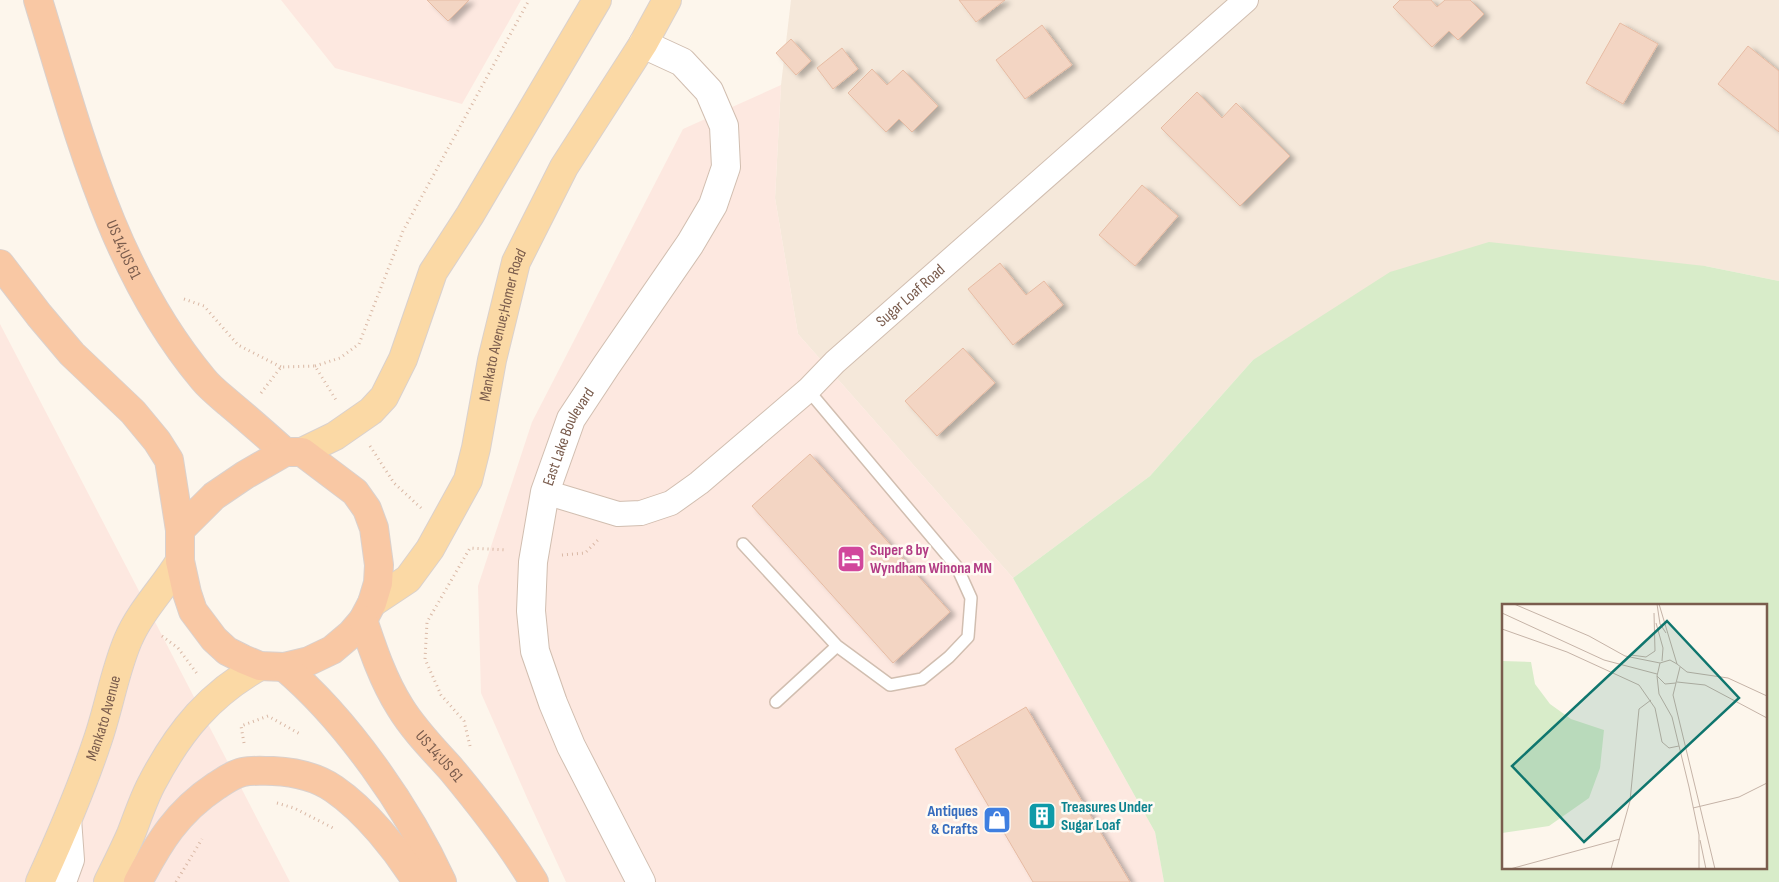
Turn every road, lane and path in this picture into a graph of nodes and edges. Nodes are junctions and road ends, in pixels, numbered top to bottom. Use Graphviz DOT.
graph roads {
  1 [pos="38,0"];
  2 [pos="529,0"];
  3 [pos="597,0"];
  4 [pos="667,0"];
  5 [pos="1246,0"];
  6 [pos="643,44"];
  7 [pos="0,264"];
  8 [pos="188,301"];
  9 [pos="315,366"];
  10 [pos="281,367"];
  11 [pos="808,390"];
  12 [pos="261,393"];
  13 [pos="336,400"];
  14 [pos="370,445"];
  15 [pos="294,452"];
  16 [pos="545,492"];
  17 [pos="423,510"];
  18 [pos="180,530"];
  19 [pos="598,540"];
  20 [pos="743,544"];
  21 [pos="510,550"];
  22 [pos="566,555"];
  23 [pos="180,562"];
  24 [pos="368,611"];
  25 [pos="159,634"];
  26 [pos="837,646"];
  27 [pos="272,666"];
  28 [pos="198,676"];
  29 [pos="776,702"];
  30 [pos="300,734"];
  31 [pos="469,739"];
  32 [pos="245,747"];
  33 [pos="269,800"];
  34 [pos="69,819"];
  35 [pos="338,830"];
  36 [pos="205,834"];
  37 [pos="40,882"];
  38 [pos="64,882"];
  39 [pos="108,882"];
  40 [pos="138,882"];
  41 [pos="176,882"];
  42 [pos="418,882"];
  43 [pos="442,882"];
  44 [pos="534,882"];
  45 [pos="641,882"];
  1 -- 15 [label="highway, US 14;US 61"];
  2 -- 9 [label="path"];
  3 -- 15 [label="main road"];
  4 -- 6 [label="main road, Mankato Avenue;Homer Road"];
  5 -- 11 [label="street, Sugar Loaf Road"];
  6 -- 16 [label="street, East Lake Boulevard"];
  6 -- 24 [label="main road, Mankato Avenue;Homer Road"];
  7 -- 18 [label="highway"];
  8 -- 10 [label="path"];
  9 -- 10 [label="path"];
  9 -- 13 [label="path"];
  10 -- 12 [label="path"];
  11 -- 16 [label="street, Sugar Loaf Road"];
  11 -- 26 [label="lane"];
  14 -- 17 [label="path"];
  15 -- 18 [label="highway"];
  15 -- 24 [label="highway, US 14;US 61"];
  16 -- 45 [label="street, East Lake Boulevard"];
  18 -- 23 [label="highway"];
  19 -- 22 [label="path"];
  20 -- 26 [label="lane"];
  21 -- 31 [label="path"];
  23 -- 27 [label="highway"];
  23 -- 34 [label="main road, Mankato Avenue"];
  24 -- 27 [label="highway, US 14;US 61"];
  24 -- 44 [label="highway, US 14;US 61"];
  25 -- 28 [label="path"];
  26 -- 29 [label="lane"];
  27 -- 39 [label="main road"];
  27 -- 43 [label="highway"];
  30 -- 32 [label="path"];
  33 -- 35 [label="path"];
  34 -- 37 [label="main road, Mankato Avenue"];
  34 -- 38 [label="street"];
  36 -- 41 [label="path"];
  40 -- 42 [label="highway"];
}
